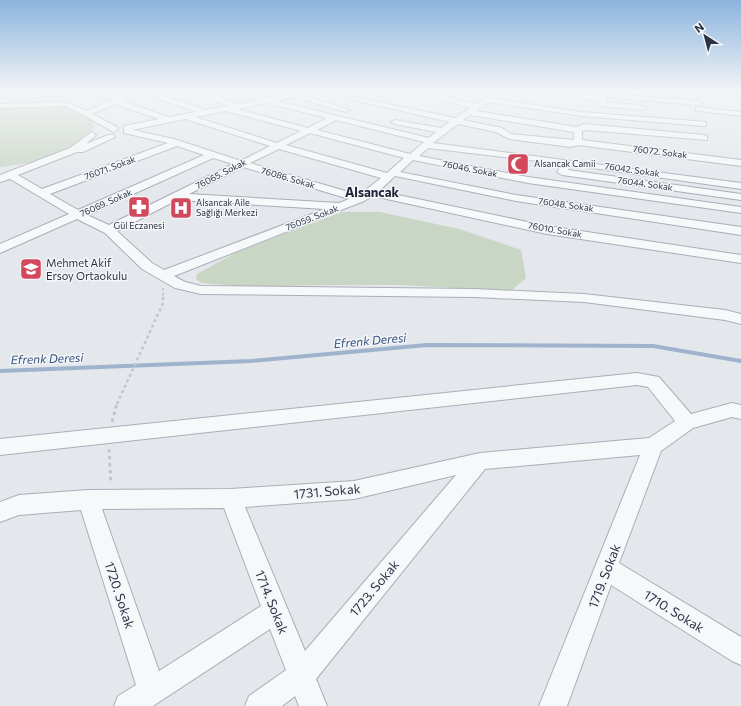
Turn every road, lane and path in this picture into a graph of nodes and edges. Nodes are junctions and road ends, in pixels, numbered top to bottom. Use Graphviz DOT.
graph roads {
  1 [pos="97,124"];
  2 [pos="103,124"];
  3 [pos="153,124"];
  4 [pos="206,124"];
  5 [pos="285,124"];
  6 [pos="322,124"];
  7 [pos="356,124"];
  8 [pos="406,124"];
  9 [pos="452,124"];
  10 [pos="470,124"];
  11 [pos="556,124"];
  12 [pos="703,124"];
  13 [pos="142,126"];
  14 [pos="581,128"];
  15 [pos="308,131"];
  16 [pos="443,131"];
  17 [pos="118,132"];
  18 [pos="92,134"];
  19 [pos="704,138"];
  20 [pos="174,142"];
  21 [pos="578,142"];
  22 [pos="429,143"];
  23 [pos="278,146"];
  24 [pos="212,156"];
  25 [pos="411,157"];
  26 [pos="54,158"];
  27 [pos="541,159"];
  28 [pos="709,159"];
  29 [pos="568,162"];
  30 [pos="741,163"];
  31 [pos="241,164"];
  32 [pos="11,175"];
  33 [pos="391,175"];
  34 [pos="0,179"];
  35 [pos="528,180"];
  36 [pos="741,186"];
  37 [pos="371,192"];
  38 [pos="42,193"];
  39 [pos="175,197"];
  40 [pos="741,197"];
  41 [pos="516,198"];
  42 [pos="360,199"];
  43 [pos="342,206"];
  44 [pos="741,210"];
  45 [pos="78,215"];
  46 [pos="502,220"];
  47 [pos="109,230"];
  48 [pos="741,231"];
  49 [pos="0,249"];
  50 [pos="741,260"];
  51 [pos="162,275"];
  52 [pos="163,303"];
  53 [pos="741,319"];
  54 [pos="741,412"];
  55 [pos="687,422"];
  56 [pos="109,435"];
  57 [pos="0,446"];
  58 [pos="653,446"];
  59 [pos="480,461"];
  60 [pos="231,498"];
  61 [pos="88,500"];
  62 [pos="113,500"];
  63 [pos="6,507"];
  64 [pos="606,569"];
  65 [pos="275,611"];
  66 [pos="741,652"];
  67 [pos="302,675"];
  68 [pos="152,690"];
  69 [pos="128,706"];
  70 [pos="259,706"];
  71 [pos="313,706"];
  72 [pos="553,706"];
  1 -- 18 [label="street"];
  2 -- 17 [label="street"];
  3 -- 13 [label="street"];
  4 -- 23 [label="street, 76048. Sokak"];
  5 -- 15 [label="street, 76046. Sokak"];
  6 -- 15 [label="street, 76065. Sokak"];
  7 -- 22 [label="street, 76042. Sokak"];
  8 -- 16 [label="street"];
  9 -- 16 [label="street, 76059. Sokak"];
  10 -- 21 [label="street, 76072. Sokak"];
  11 -- 14 [label="street"];
  12 -- 19 [label="street"];
  13 -- 17 [label="street"];
  13 -- 20 [label="street, 76086. Sokak"];
  14 -- 19 [label="street"];
  14 -- 21 [label="street"];
  15 -- 23 [label="street, 76065. Sokak"];
  15 -- 25 [label="street, 76046. Sokak"];
  16 -- 22 [label="street, 76059. Sokak"];
  17 -- 18 [label="street"];
  17 -- 20 [label="street, 76086. Sokak"];
  17 -- 26 [label="street"];
  18 -- 26 [label="street"];
  19 -- 28 [label="street"];
  20 -- 24 [label="street, 76086. Sokak"];
  20 -- 38 [label="street, 76071. Sokak"];
  21 -- 28 [label="street, 76072. Sokak"];
  22 -- 25 [label="street, 76059. Sokak"];
  22 -- 27 [label="street, 76042. Sokak"];
  23 -- 31 [label="street, 76065. Sokak"];
  23 -- 33 [label="street, 76048. Sokak"];
  24 -- 31 [label="street, 76086. Sokak"];
  24 -- 45 [label="street, 76069. Sokak"];
  25 -- 33 [label="street, 76059. Sokak"];
  25 -- 35 [label="street, 76046. Sokak"];
  26 -- 32 [label="street"];
  27 -- 29 [label="street, 76042. Sokak"];
  27 -- 35 [label="street"];
  28 -- 30 [label="street, 76072. Sokak"];
  29 -- 36 [label="street, 76042. Sokak"];
  29 -- 40 [label="street, 76044. Sokak"];
  31 -- 39 [label="street, 76065. Sokak"];
  31 -- 42 [label="street, 76086. Sokak"];
  32 -- 34 [label="street"];
  32 -- 38 [label="street"];
  33 -- 37 [label="street, 76059. Sokak"];
  33 -- 41 [label="street, 76048. Sokak"];
  35 -- 41 [label="street"];
  35 -- 44 [label="street, 76046. Sokak"];
  37 -- 42 [label="street, 76059. Sokak"];
  37 -- 46 [label="street, 76010. Sokak"];
  38 -- 45 [label="street"];
  39 -- 43 [label="street"];
  39 -- 47 [label="street, 76065. Sokak"];
  41 -- 46 [label="street"];
  41 -- 48 [label="street, 76048. Sokak"];
  42 -- 43 [label="street, 76059. Sokak"];
  43 -- 51 [label="street, 76059. Sokak"];
  45 -- 47 [label="street"];
  45 -- 49 [label="street, 76069. Sokak"];
  46 -- 50 [label="street, 76010. Sokak"];
  47 -- 51 [label="street"];
  51 -- 53 [label="street"];
  52 -- 56 [label="path"];
  54 -- 55 [label="street"];
  55 -- 56 [label="street"];
  55 -- 58 [label="street"];
  56 -- 57 [label="street"];
  56 -- 62 [label="path"];
  58 -- 59 [label="street, 1731. Sokak"];
  58 -- 64 [label="street, 1719. Sokak"];
  59 -- 60 [label="street, 1731. Sokak"];
  59 -- 67 [label="street, 1723. Sokak"];
  60 -- 62 [label="street, 1731. Sokak"];
  60 -- 65 [label="street, 1714. Sokak"];
  61 -- 62 [label="street, 1731. Sokak"];
  61 -- 63 [label="street, 1731. Sokak"];
  61 -- 68 [label="street, 1720. Sokak"];
  64 -- 66 [label="street, 1710. Sokak"];
  64 -- 72 [label="street, 1719. Sokak"];
  65 -- 67 [label="street, 1714. Sokak"];
  65 -- 68 [label="street"];
  67 -- 70 [label="street, 1723. Sokak"];
  67 -- 71 [label="street, 1714. Sokak"];
  68 -- 69 [label="street"];
}
